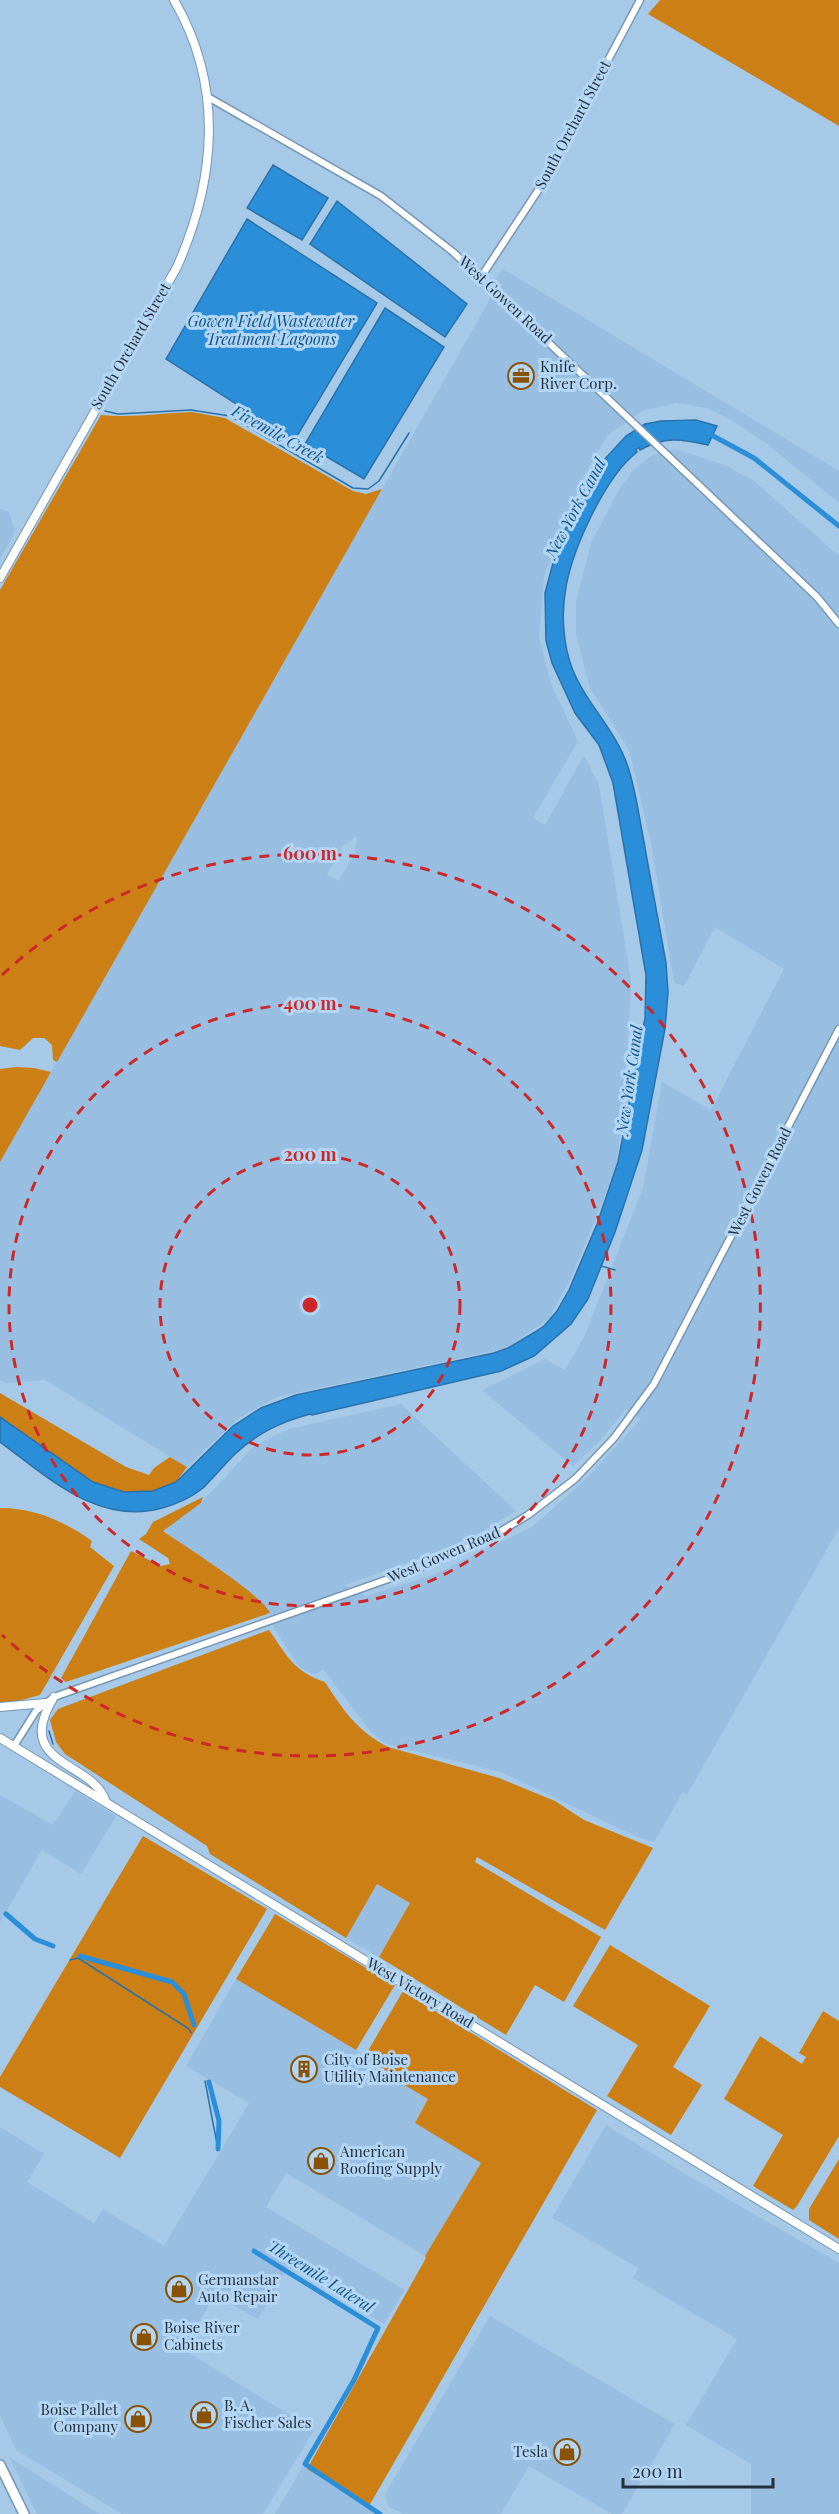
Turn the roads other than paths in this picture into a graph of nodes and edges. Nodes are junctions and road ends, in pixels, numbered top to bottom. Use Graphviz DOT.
graph roads {
  1 [pos="174,0"];
  2 [pos="640,0"];
  3 [pos="208,97"];
  4 [pos="481,277"];
  5 [pos="0,578"];
  6 [pos="839,624"];
  7 [pos="839,1029"];
  8 [pos="54,1697"];
  9 [pos="46,1703"];
  10 [pos="0,1707"];
  11 [pos="0,1738"];
  12 [pos="14,1746"];
  13 [pos="106,1802"];
  14 [pos="839,2249"];
  15 [pos="0,2465"];
  16 [pos="24,2514"];
  1 -- 3 [label="main road"];
  2 -- 4 [label="street, South Orchard Street"];
  3 -- 4 [label="street, West Gowen Road"];
  3 -- 5 [label="main road, South Orchard Street"];
  4 -- 6 [label="street, West Gowen Road"];
  7 -- 8 [label="street, West Gowen Road"];
  8 -- 9 [label="street, West Gowen Road"];
  8 -- 13 [label="main road"];
  9 -- 10 [label="main road"];
  9 -- 12 [label="street, West Gowen Road"];
  11 -- 12 [label="main road, West Victory Road"];
  12 -- 13 [label="main road, West Victory Road"];
  13 -- 14 [label="main road, West Victory Road"];
  15 -- 16 [label="highway"];
}
